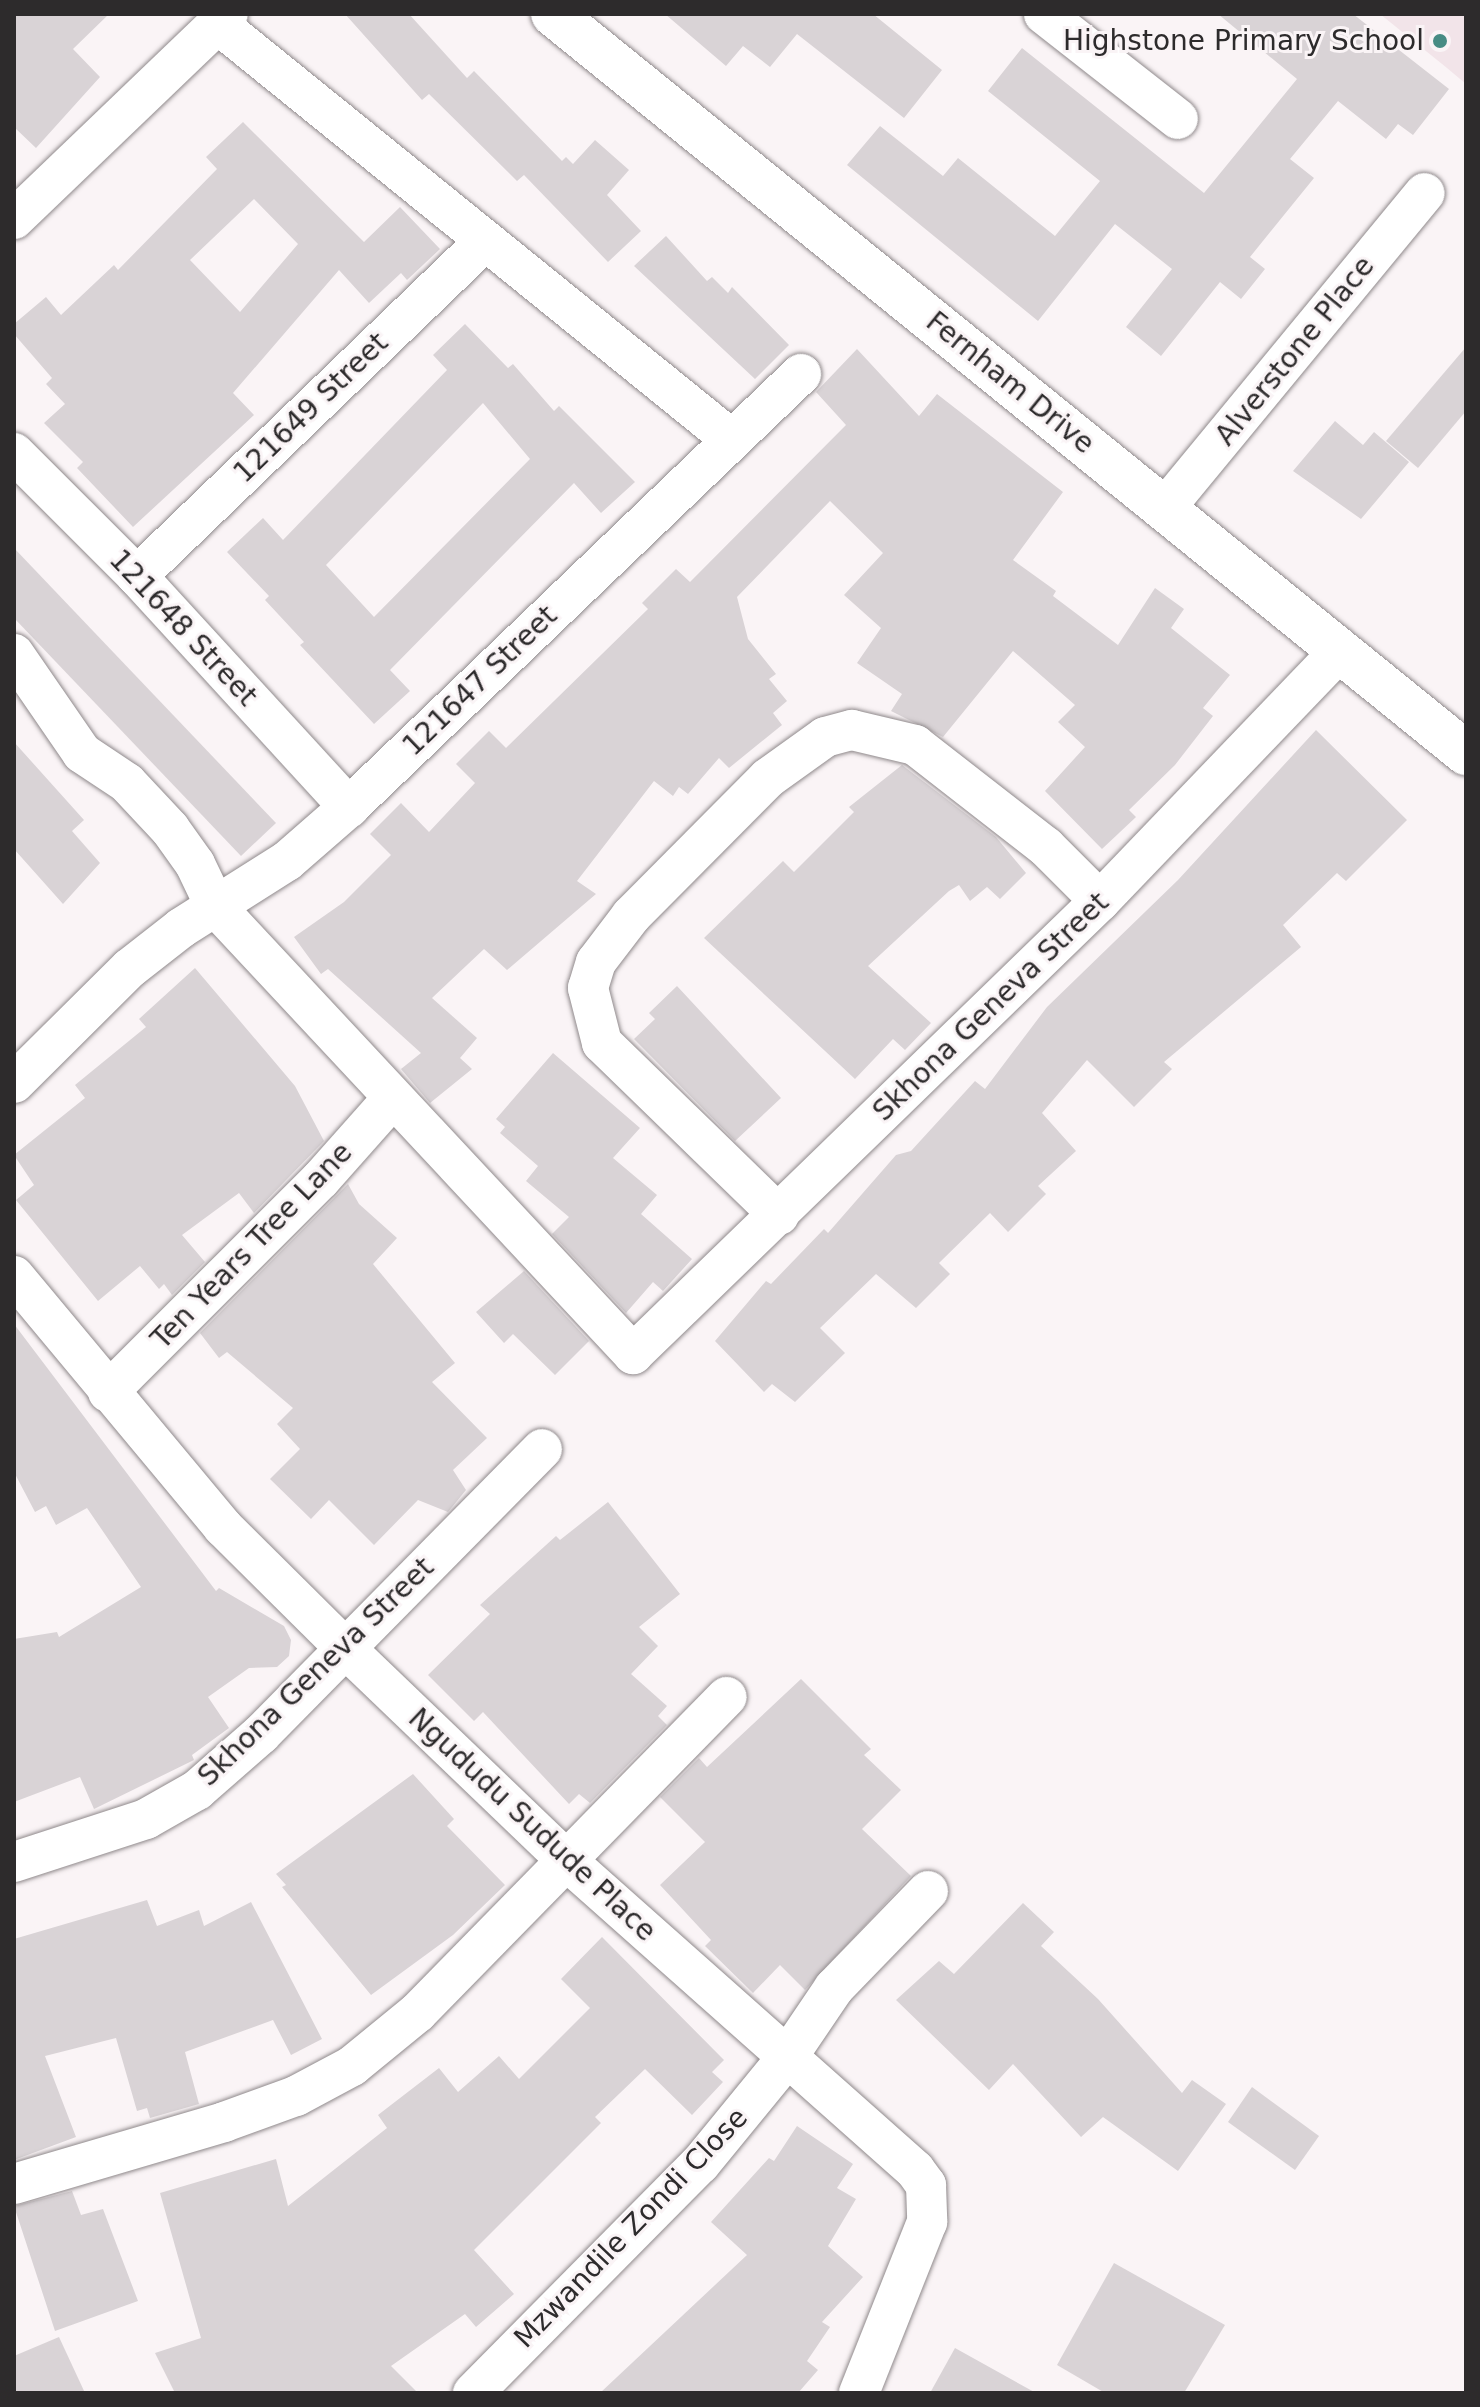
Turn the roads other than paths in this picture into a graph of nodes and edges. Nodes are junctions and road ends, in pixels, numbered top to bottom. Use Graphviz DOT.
graph roads {
  1 [pos="553,14"];
  2 [pos="1044,14"];
  3 [pos="223,19"];
  4 [pos="1178,119"];
  5 [pos="1425,193"];
  6 [pos="14,219"];
  7 [pos="485,241"];
  8 [pos="801,374"];
  9 [pos="732,440"];
  10 [pos="14,453"];
  11 [pos="1165,508"];
  12 [pos="137,576"];
  13 [pos="1340,651"];
  14 [pos="17,669"];
  15 [pos="1466,753"];
  16 [pos="349,807"];
  17 [pos="1100,901"];
  18 [pos="215,906"];
  19 [pos="14,1083"];
  20 [pos="393,1098"];
  21 [pos="779,1215"];
  22 [pos="14,1276"];
  23 [pos="108,1392"];
  24 [pos="542,1449"];
  25 [pos="343,1646"];
  26 [pos="726,1697"];
  27 [pos="567,1861"];
  28 [pos="14,1862"];
  29 [pos="928,1891"];
  30 [pos="786,2059"];
  31 [pos="14,2184"];
  32 [pos="473,2393"];
  33 [pos="859,2393"];
  1 -- 11 [label="street, Fernham Drive"];
  2 -- 4 [label="street"];
  3 -- 6 [label="street"];
  3 -- 7 [label="street"];
  5 -- 11 [label="street, Alverstone Place"];
  7 -- 9 [label="street"];
  7 -- 12 [label="street, 121649 Street"];
  8 -- 9 [label="street, 121647 Street"];
  9 -- 16 [label="street, 121647 Street"];
  10 -- 12 [label="street, 121648 Street"];
  11 -- 13 [label="street, Fernham Drive"];
  12 -- 16 [label="street, 121648 Street"];
  13 -- 15 [label="street, Fernham Drive"];
  13 -- 17 [label="street, Skhona Geneva Street"];
  14 -- 18 [label="street"];
  16 -- 18 [label="street, 121647 Street"];
  17 -- 21 [label="street, Skhona Geneva Street"];
  17 -- 21 [label="street"];
  18 -- 19 [label="street, 121647 Street"];
  18 -- 20 [label="street"];
  20 -- 21 [label="street, Skhona Geneva Street"];
  20 -- 23 [label="street, Ten Years Tree Lane"];
  22 -- 23 [label="street, Ngududu Sudude Place"];
  23 -- 25 [label="street, Ngududu Sudude Place"];
  24 -- 25 [label="street, Skhona Geneva Street"];
  25 -- 27 [label="street, Ngududu Sudude Place"];
  25 -- 28 [label="street, Skhona Geneva Street"];
  26 -- 27 [label="street"];
  27 -- 30 [label="street, Ngududu Sudude Place"];
  27 -- 31 [label="street"];
  29 -- 30 [label="street, Mzwandile Zondi Close"];
  30 -- 32 [label="street, Mzwandile Zondi Close"];
  30 -- 33 [label="street, Ngududu Sudude Place"];
}
